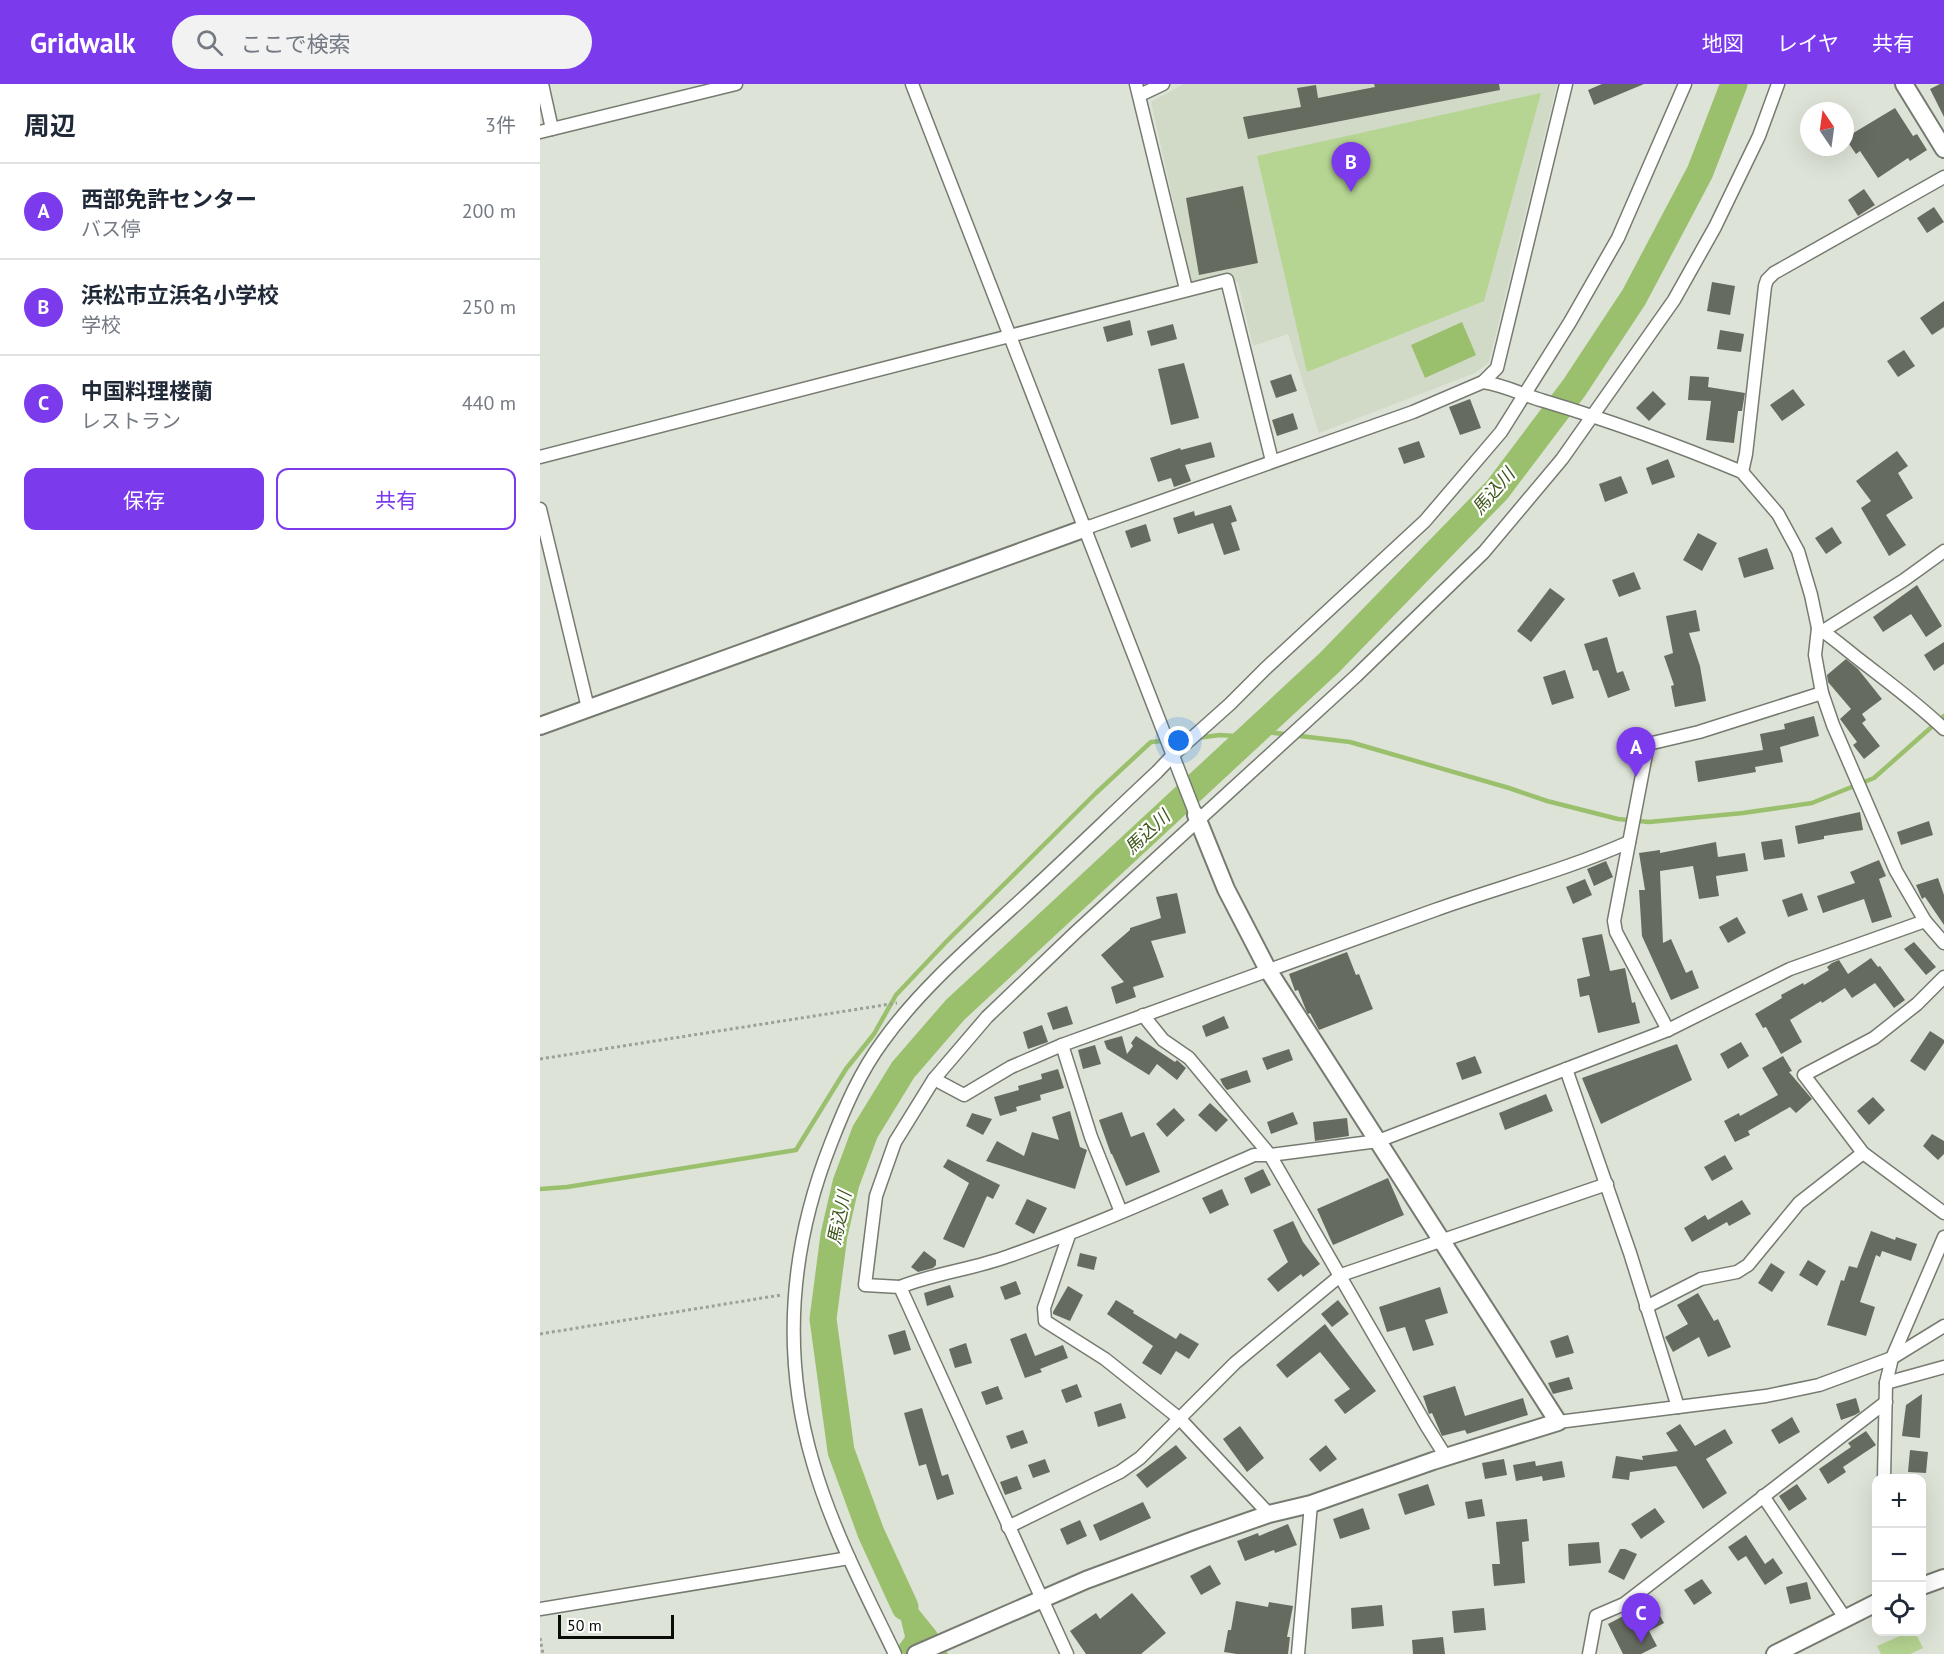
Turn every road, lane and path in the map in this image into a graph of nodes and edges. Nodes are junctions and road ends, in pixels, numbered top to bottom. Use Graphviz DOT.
graph roads {
  1 [pos="542,84"];
  2 [pos="736,84"];
  3 [pos="912,84"];
  4 [pos="1162,84"];
  5 [pos="1566,84"];
  6 [pos="1685,84"];
  7 [pos="1778,84"];
  8 [pos="1904,84"];
  9 [pos="1138,90"];
  10 [pos="546,130"];
  11 [pos="1944,149"];
  12 [pos="1944,177"];
  13 [pos="1186,289"];
  14 [pos="1010,334"];
  15 [pos="1483,382"];
  16 [pos="1523,395"];
  17 [pos="1593,415"];
  18 [pos="540,457"];
  19 [pos="1272,461"];
  20 [pos="1742,472"];
  21 [pos="540,508"];
  22 [pos="1086,528"];
  23 [pos="1944,551"];
  24 [pos="1820,629"];
  25 [pos="1822,693"];
  26 [pos="588,708"];
  27 [pos="540,726"];
  28 [pos="1944,729"];
  29 [pos="1174,756"];
  30 [pos="1198,817"];
  31 [pos="1630,836"];
  32 [pos="1926,921"];
  33 [pos="1944,944"];
  34 [pos="1269,970"];
  35 [pos="1944,977"];
  36 [pos="902,1002"];
  37 [pos="1143,1015"];
  38 [pos="1668,1030"];
  39 [pos="1062,1045"];
  40 [pos="540,1059"];
  41 [pos="1566,1069"];
  42 [pos="934,1079"];
  43 [pos="1378,1141"];
  44 [pos="1863,1153"];
  45 [pos="1270,1155"];
  46 [pos="1607,1184"];
  47 [pos="1121,1212"];
  48 [pos="1944,1213"];
  49 [pos="1069,1235"];
  50 [pos="1944,1237"];
  51 [pos="1442,1241"];
  52 [pos="1341,1275"];
  53 [pos="900,1287"];
  54 [pos="794,1293"];
  55 [pos="1646,1307"];
  56 [pos="1944,1326"];
  57 [pos="540,1334"];
  58 [pos="1892,1358"];
  59 [pos="1944,1367"];
  60 [pos="1886,1383"];
  61 [pos="1886,1402"];
  62 [pos="1678,1407"];
  63 [pos="1180,1419"];
  64 [pos="1558,1422"];
  65 [pos="1446,1457"];
  66 [pos="1884,1474"];
  67 [pos="1763,1496"];
  68 [pos="1311,1504"];
  69 [pos="1269,1514"];
  70 [pos="1008,1527"];
  71 [pos="849,1558"];
  72 [pos="1944,1578"];
  73 [pos="1926,1585"];
  74 [pos="1042,1600"];
  75 [pos="1872,1605"];
  76 [pos="540,1609"];
  77 [pos="1845,1618"];
  78 [pos="540,1638"];
  79 [pos="543,1654"];
  80 [pos="895,1654"];
  81 [pos="916,1654"];
  82 [pos="1067,1654"];
  83 [pos="1298,1654"];
  84 [pos="1588,1654"];
  85 [pos="1775,1654"];
  1 -- 10 [label="street"];
  2 -- 10 [label="street"];
  3 -- 14 [label="street"];
  4 -- 9 [label="street"];
  5 -- 15 [label="street"];
  6 -- 16 [label="street"];
  7 -- 17 [label="street"];
  8 -- 11 [label="street"];
  9 -- 13 [label="street"];
  12 -- 20 [label="street"];
  13 -- 14 [label="street"];
  13 -- 19 [label="street"];
  14 -- 18 [label="street"];
  14 -- 22 [label="street"];
  15 -- 16 [label="street"];
  15 -- 19 [label="street"];
  16 -- 17 [label="street"];
  16 -- 29 [label="street"];
  17 -- 20 [label="street"];
  17 -- 30 [label="street"];
  19 -- 22 [label="street"];
  20 -- 24 [label="street"];
  21 -- 26 [label="street"];
  22 -- 26 [label="street"];
  22 -- 29 [label="street"];
  23 -- 24 [label="street"];
  24 -- 25 [label="street"];
  24 -- 28 [label="street"];
  25 -- 31 [label="street"];
  25 -- 32 [label="street"];
  26 -- 27 [label="street"];
  29 -- 30 [label="street"];
  29 -- 54 [label="street"];
  30 -- 34 [label="street"];
  30 -- 42 [label="street"];
  31 -- 34 [label="street"];
  31 -- 38 [label="street"];
  32 -- 33 [label="street"];
  32 -- 38 [label="street"];
  34 -- 37 [label="street"];
  34 -- 43 [label="street"];
  35 -- 44 [label="street"];
  36 -- 40 [label="path"];
  37 -- 39 [label="street"];
  37 -- 45 [label="street"];
  38 -- 41 [label="street"];
  39 -- 42 [label="street"];
  39 -- 47 [label="street"];
  41 -- 43 [label="street"];
  41 -- 46 [label="street"];
  42 -- 53 [label="street"];
  43 -- 45 [label="street"];
  43 -- 51 [label="street"];
  44 -- 48 [label="street"];
  44 -- 55 [label="street"];
  45 -- 47 [label="street"];
  45 -- 52 [label="street"];
  46 -- 51 [label="street"];
  46 -- 55 [label="street"];
  47 -- 49 [label="street"];
  49 -- 53 [label="street"];
  49 -- 63 [label="street"];
  50 -- 58 [label="street"];
  51 -- 52 [label="street"];
  51 -- 64 [label="street"];
  52 -- 63 [label="street"];
  52 -- 65 [label="street"];
  53 -- 70 [label="street"];
  54 -- 57 [label="path"];
  54 -- 71 [label="street"];
  55 -- 62 [label="street"];
  56 -- 58 [label="street"];
  58 -- 60 [label="street"];
  58 -- 62 [label="street"];
  59 -- 60 [label="street"];
  60 -- 61 [label="street"];
  61 -- 66 [label="street"];
  61 -- 67 [label="street"];
  62 -- 64 [label="street"];
  63 -- 69 [label="street"];
  63 -- 70 [label="street"];
  64 -- 65 [label="street"];
  65 -- 68 [label="street"];
  67 -- 77 [label="street"];
  67 -- 84 [label="street"];
  68 -- 69 [label="street"];
  68 -- 83 [label="street"];
  69 -- 74 [label="street"];
  70 -- 74 [label="street"];
  71 -- 76 [label="street"];
  71 -- 80 [label="street"];
  72 -- 73 [label="street"];
  74 -- 81 [label="street"];
  74 -- 82 [label="street"];
  75 -- 77 [label="street"];
  77 -- 85 [label="street"];
  78 -- 79 [label="path"];
}
